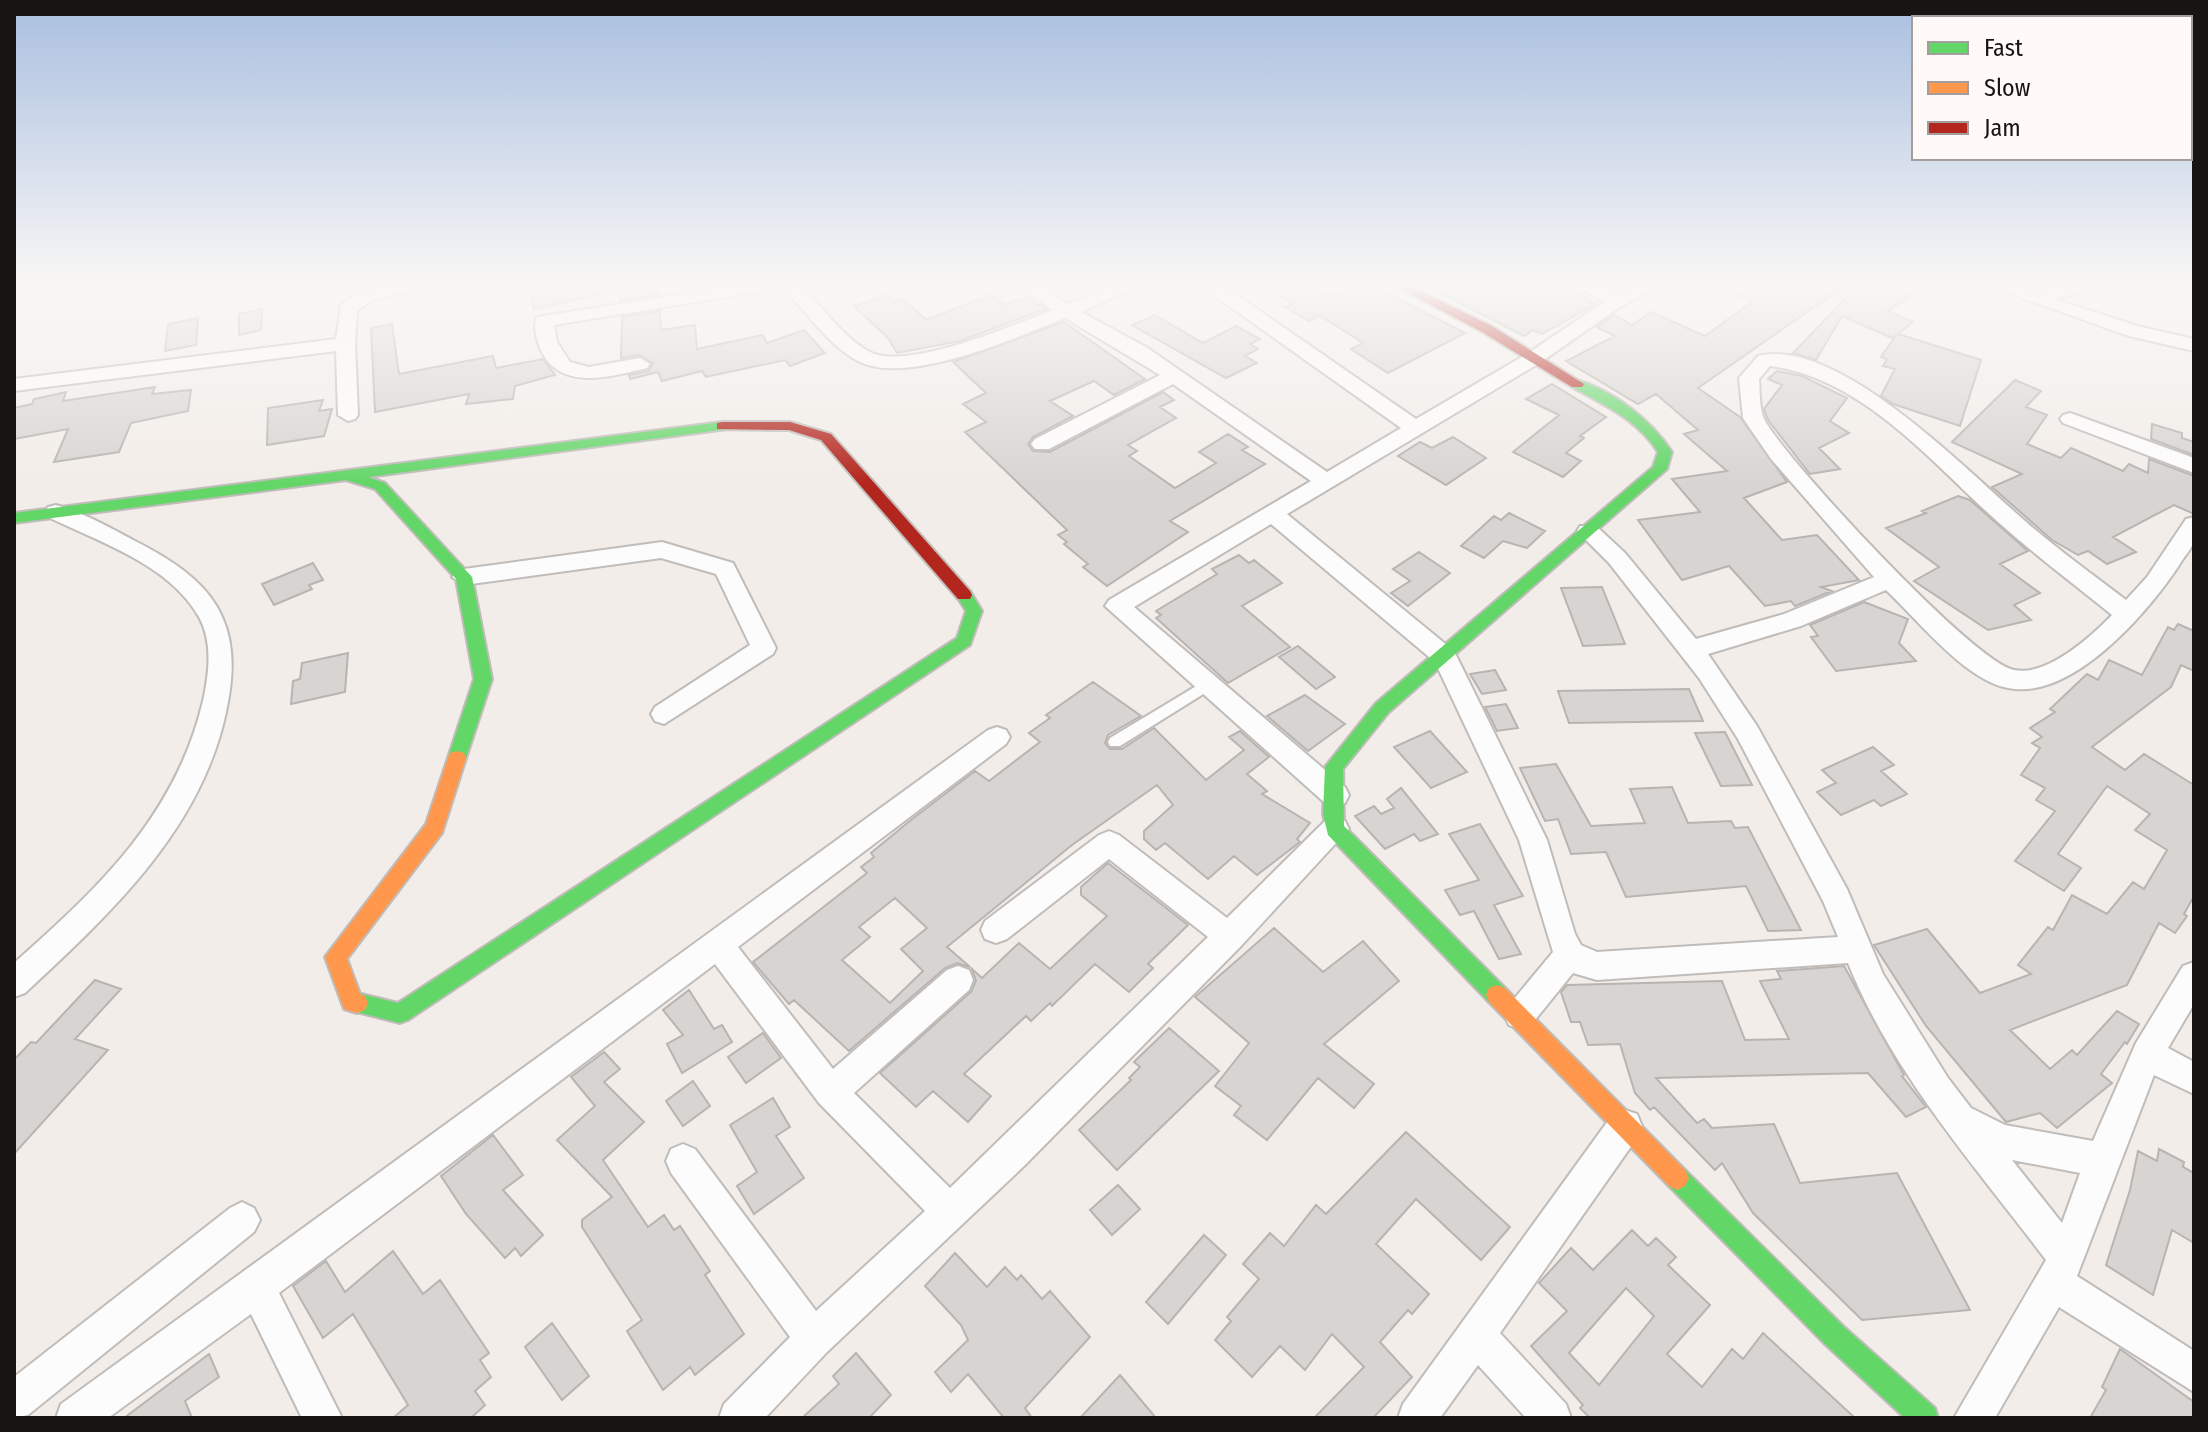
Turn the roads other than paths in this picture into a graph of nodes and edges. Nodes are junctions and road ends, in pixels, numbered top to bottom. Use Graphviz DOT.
graph roads {
  1 [pos="290,351"];
  2 [pos="345,351"];
  3 [pos="548,351"];
  4 [pos="858,351"];
  5 [pos="950,351"];
  6 [pos="1139,351"];
  7 [pos="1305,351"];
  8 [pos="1522,351"];
  9 [pos="1544,351"];
  10 [pos="1534,358"];
  11 [pos="640,364"];
  12 [pos="1173,376"];
  13 [pos="14,385"];
  14 [pos="348,415"];
  15 [pos="2070,419"];
  16 [pos="1415,428"];
  17 [pos="1042,444"];
  18 [pos="2194,466"];
  19 [pos="345,474"];
  20 [pos="1326,481"];
  21 [pos="56,512"];
  22 [pos="1274,515"];
  23 [pos="14,518"];
  24 [pos="2194,524"];
  25 [pos="1588,531"];
  26 [pos="464,577"];
  27 [pos="1889,579"];
  28 [pos="2128,615"];
  29 [pos="1693,649"];
  30 [pos="1445,657"];
  31 [pos="1208,684"];
  32 [pos="664,714"];
  33 [pos="997,737"];
  34 [pos="1115,742"];
  35 [pos="1335,795"];
  36 [pos="1335,829"];
  37 [pos="996,930"];
  38 [pos="1230,937"];
  39 [pos="719,945"];
  40 [pos="1857,949"];
  41 [pos="1570,954"];
  42 [pos="2194,976"];
  43 [pos="958,980"];
  44 [pos="14,983"];
  45 [pos="1520,1015"];
  46 [pos="2147,1054"];
  47 [pos="2194,1079"];
  48 [pos="831,1092"];
  49 [pos="1956,1116"];
  50 [pos="1625,1126"];
  51 [pos="2102,1160"];
  52 [pos="683,1161"];
  53 [pos="950,1212"];
  54 [pos="242,1220"];
  55 [pos="2061,1270"];
  56 [pos="257,1287"];
  57 [pos="1478,1337"];
  58 [pos="814,1339"];
  59 [pos="2194,1373"];
  60 [pos="14,1401"];
  61 [pos="75,1418"];
  62 [pos="323,1418"];
  63 [pos="738,1418"];
  64 [pos="1417,1418"];
  65 [pos="1552,1418"];
  66 [pos="1925,1418"];
  67 [pos="1973,1418"];
  1 -- 13 [label="street"];
  2 -- 14 [label="street"];
  3 -- 11 [label="street"];
  4 -- 5 [label="street"];
  6 -- 12 [label="street"];
  7 -- 16 [label="street"];
  8 -- 10 [label="street"];
  9 -- 10 [label="street"];
  10 -- 16 [label="street"];
  10 -- 25 [label="street"];
  12 -- 17 [label="street"];
  12 -- 20 [label="street"];
  15 -- 18 [label="street"];
  16 -- 20 [label="street"];
  19 -- 21 [label="street"];
  19 -- 26 [label="street"];
  19 -- 26 [label="street"];
  20 -- 22 [label="street"];
  21 -- 23 [label="street"];
  21 -- 44 [label="street"];
  22 -- 30 [label="street"];
  22 -- 31 [label="street"];
  24 -- 28 [label="street"];
  25 -- 29 [label="street"];
  25 -- 30 [label="street"];
  26 -- 32 [label="street"];
  27 -- 28 [label="street"];
  27 -- 28 [label="street"];
  27 -- 29 [label="street"];
  29 -- 40 [label="street"];
  30 -- 35 [label="street"];
  30 -- 41 [label="street"];
  31 -- 34 [label="lane"];
  31 -- 35 [label="street"];
  33 -- 39 [label="street"];
  35 -- 36 [label="street"];
  36 -- 38 [label="street"];
  36 -- 45 [label="street"];
  37 -- 38 [label="street"];
  38 -- 53 [label="street"];
  39 -- 48 [label="street"];
  39 -- 56 [label="street"];
  40 -- 41 [label="street"];
  40 -- 49 [label="street"];
  41 -- 45 [label="street"];
  42 -- 46 [label="street"];
  43 -- 48 [label="street"];
  45 -- 50 [label="street"];
  46 -- 47 [label="street"];
  46 -- 51 [label="street"];
  48 -- 53 [label="street"];
  49 -- 51 [label="street"];
  49 -- 55 [label="street"];
  50 -- 57 [label="street"];
  50 -- 66 [label="street"];
  51 -- 55 [label="street"];
  52 -- 58 [label="street"];
  53 -- 58 [label="street"];
  54 -- 60 [label="street"];
  55 -- 59 [label="street"];
  55 -- 67 [label="street"];
  56 -- 61 [label="street"];
  56 -- 62 [label="street"];
  57 -- 64 [label="street"];
  57 -- 65 [label="street"];
  58 -- 63 [label="street"];
}
